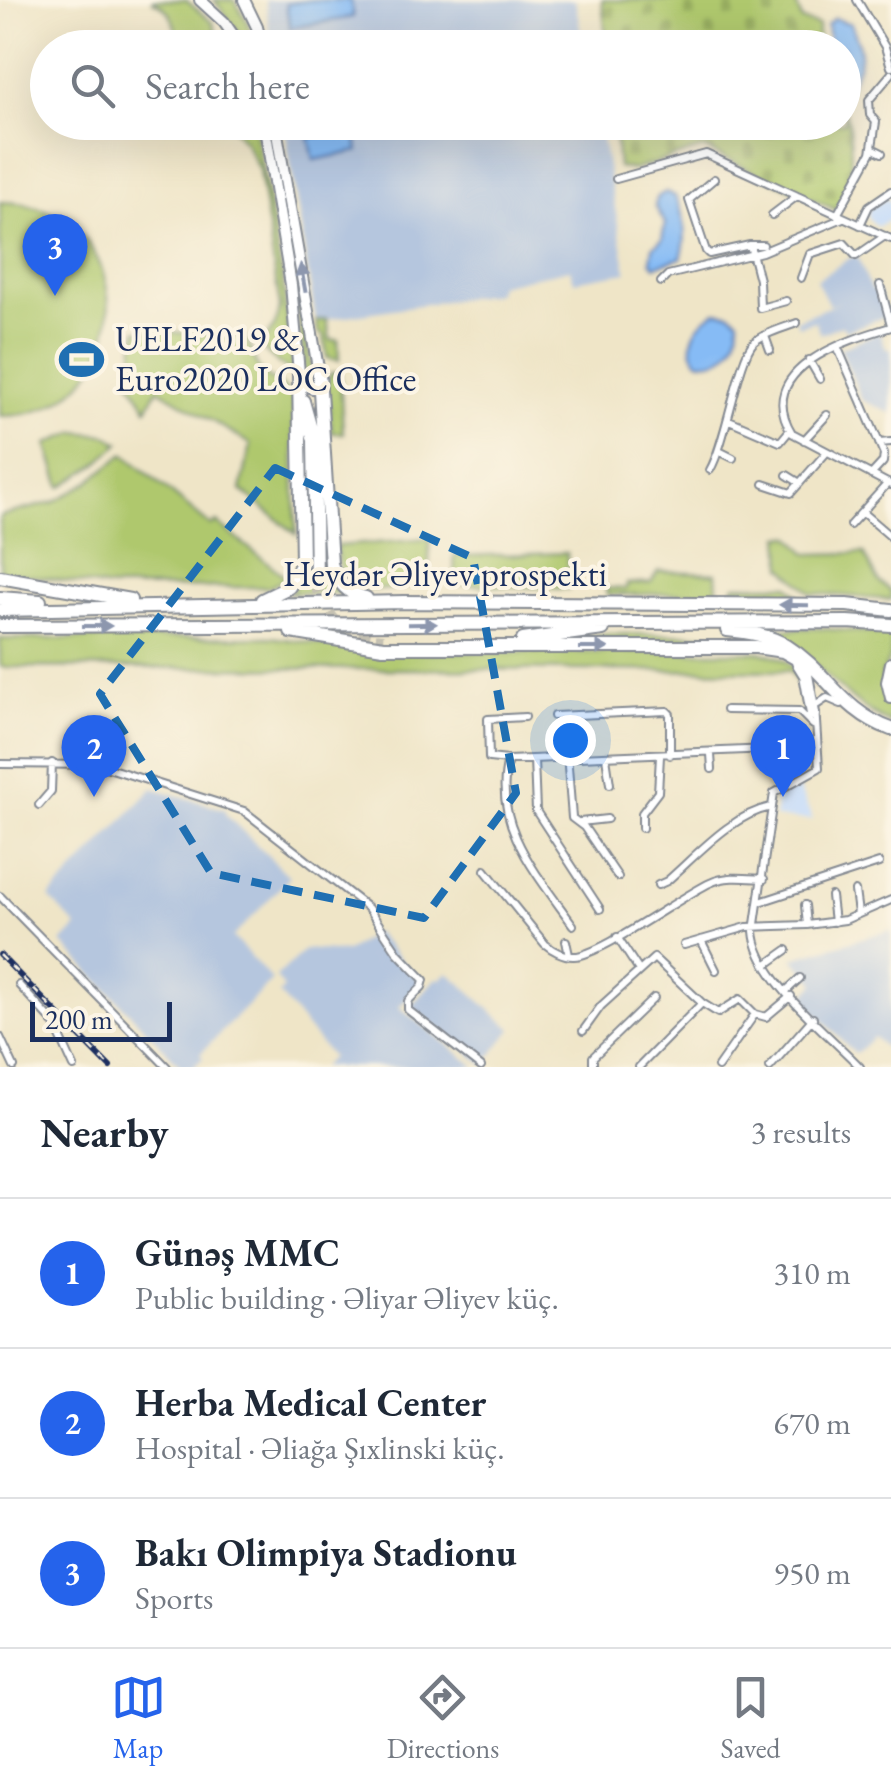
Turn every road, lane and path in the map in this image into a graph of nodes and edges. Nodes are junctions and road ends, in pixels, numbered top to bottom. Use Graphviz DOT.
graph roads {
  1 [pos="200,0"];
  2 [pos="244,0"];
  3 [pos="857,0"];
  4 [pos="230,30"];
  5 [pos="255,30"];
  6 [pos="891,70"];
  7 [pos="267,140"];
  8 [pos="278,140"];
  9 [pos="872,148"];
  10 [pos="882,153"];
  11 [pos="742,170"];
  12 [pos="714,178"];
  13 [pos="616,179"];
  14 [pos="734,182"];
  15 [pos="891,191"];
  16 [pos="797,196"];
  17 [pos="772,215"];
  18 [pos="840,216"];
  19 [pos="860,225"];
  20 [pos="888,237"];
  21 [pos="750,245"];
  22 [pos="763,245"];
  23 [pos="753,254"];
  24 [pos="802,278"];
  25 [pos="661,282"];
  26 [pos="880,285"];
  27 [pos="786,301"];
  28 [pos="798,323"];
  29 [pos="891,326"];
  30 [pos="765,336"];
  31 [pos="837,346"];
  32 [pos="770,350"];
  33 [pos="808,360"];
  34 [pos="299,373"];
  35 [pos="319,374"];
  36 [pos="820,379"];
  37 [pos="300,394"];
  38 [pos="827,415"];
  39 [pos="730,420"];
  40 [pos="790,430"];
  41 [pos="804,440"];
  42 [pos="891,442"];
  43 [pos="879,443"];
  44 [pos="720,451"];
  45 [pos="826,452"];
  46 [pos="733,458"];
  47 [pos="710,470"];
  48 [pos="786,475"];
  49 [pos="871,475"];
  50 [pos="764,484"];
  51 [pos="800,484"];
  52 [pos="889,484"];
  53 [pos="863,513"];
  54 [pos="850,526"];
  55 [pos="891,537"];
  56 [pos="0,577"];
  57 [pos="316,582"];
  58 [pos="5,599"];
  59 [pos="404,602"];
  60 [pos="158,604"];
  61 [pos="222,605"];
  62 [pos="891,608"];
  63 [pos="0,610"];
  64 [pos="666,623"];
  65 [pos="891,625"];
  66 [pos="0,626"];
  67 [pos="218,626"];
  68 [pos="383,640"];
  69 [pos="788,654"];
  70 [pos="891,663"];
  71 [pos="808,665"];
  72 [pos="891,698"];
  73 [pos="726,710"];
  74 [pos="525,716"];
  75 [pos="554,716"];
  76 [pos="814,719"];
  77 [pos="891,729"];
  78 [pos="566,741"];
  79 [pos="818,747"];
  80 [pos="711,754"];
  81 [pos="665,756"];
  82 [pos="606,757"];
  83 [pos="566,758"];
  84 [pos="534,759"];
  85 [pos="508,760"];
  86 [pos="52,762"];
  87 [pos="0,764"];
  88 [pos="712,769"];
  89 [pos="610,784"];
  90 [pos="39,805"];
  91 [pos="771,808"];
  92 [pos="607,819"];
  93 [pos="580,822"];
  94 [pos="642,828"];
  95 [pos="623,862"];
  96 [pos="879,863"];
  97 [pos="610,864"];
  98 [pos="485,870"];
  99 [pos="618,877"];
  100 [pos="764,879"];
  101 [pos="658,884"];
  102 [pos="855,890"];
  103 [pos="0,896"];
  104 [pos="831,896"];
  105 [pos="891,900"];
  106 [pos="760,902"];
  107 [pos="805,905"];
  108 [pos="600,909"];
  109 [pos="858,913"];
  110 [pos="733,919"];
  111 [pos="834,922"];
  112 [pos="807,925"];
  113 [pos="572,926"];
  114 [pos="754,926"];
  115 [pos="734,929"];
  116 [pos="618,936"];
  117 [pos="702,940"];
  118 [pos="566,941"];
  119 [pos="684,945"];
  120 [pos="787,950"];
  121 [pos="569,956"];
  122 [pos="766,964"];
  123 [pos="638,970"];
  124 [pos="716,970"];
  125 [pos="800,978"];
  126 [pos="18,985"];
  127 [pos="788,994"];
  128 [pos="654,998"];
  129 [pos="702,1003"];
  130 [pos="755,1014"];
  131 [pos="812,1018"];
  132 [pos="583,1030"];
  133 [pos="0,1036"];
  134 [pos="715,1065"];
  135 [pos="14,1067"];
  136 [pos="74,1067"];
  137 [pos="167,1067"];
  138 [pos="482,1067"];
  139 [pos="593,1067"];
  140 [pos="639,1067"];
  141 [pos="770,1067"];
  142 [pos="860,1067"];
  1 -- 4 [label="main road"];
  2 -- 5 [label="main road"];
  3 -- 6 [label="street"];
  6 -- 9 [label="street"];
  7 -- 34 [label="main road"];
  35 -- 8 [label="main road, one-way"];
  9 -- 10 [label="street"];
  9 -- 18 [label="street"];
  11 -- 13 [label="street"];
  11 -- 14 [label="street"];
  11 -- 16 [label="street"];
  12 -- 21 [label="street"];
  15 -- 19 [label="street"];
  16 -- 17 [label="street"];
  16 -- 18 [label="street"];
  18 -- 19 [label="street"];
  18 -- 23 [label="street"];
  19 -- 20 [label="street"];
  20 -- 24 [label="street"];
  21 -- 22 [label="street"];
  21 -- 23 [label="street"];
  23 -- 25 [label="street"];
  23 -- 27 [label="street"];
  26 -- 29 [label="street"];
  28 -- 30 [label="street"];
  29 -- 31 [label="street"];
  30 -- 32 [label="street"];
  30 -- 39 [label="street"];
  31 -- 33 [label="street"];
  31 -- 43 [label="street"];
  33 -- 36 [label="street"];
  33 -- 40 [label="street"];
  34 -- 35 [label="main road"];
  34 -- 37 [label="highway"];
  35 -- 59 [label="highway"];
  37 -- 57 [label="highway"];
  37 -- 61 [label="highway"];
  38 -- 41 [label="street"];
  39 -- 40 [label="street"];
  39 -- 44 [label="street"];
  40 -- 41 [label="street"];
  41 -- 45 [label="street"];
  42 -- 43 [label="street"];
  43 -- 49 [label="street"];
  44 -- 46 [label="street"];
  44 -- 47 [label="street"];
  45 -- 49 [label="street"];
  45 -- 51 [label="street"];
  48 -- 51 [label="street"];
  49 -- 52 [label="street"];
  50 -- 51 [label="street"];
  52 -- 53 [label="street"];
  53 -- 54 [label="street"];
  53 -- 55 [label="street"];
  56 -- 60 [label="highway"];
  58 -- 60 [label="highway"];
  59 -- 61 [label="highway, Heydər Əliyev prospekti"];
  62 -- 59 [label="highway, Heydər Əliyev prospekti, one-way"];
  60 -- 61 [label="highway, Heydər Əliyev prospekti"];
  60 -- 63 [label="highway, Heydər Əliyev prospekti"];
  64 -- 65 [label="highway, Heydər Əliyev prospekti"];
  67 -- 64 [label="highway, Heydər Əliyev prospekti, one-way"];
  64 -- 68 [label="highway"];
  64 -- 71 [label="highway"];
  66 -- 67 [label="highway, Heydər Əliyev prospekti, one-way"];
  67 -- 69 [label="highway, one-way"];
  69 -- 71 [label="highway"];
  69 -- 76 [label="highway"];
  70 -- 72 [label="main road"];
  71 -- 77 [label="highway"];
  73 -- 76 [label="street"];
  74 -- 85 [label="street"];
  75 -- 81 [label="street"];
  76 -- 77 [label="street"];
  76 -- 79 [label="street"];
  78 -- 83 [label="street"];
  79 -- 80 [label="street"];
  79 -- 91 [label="street"];
  80 -- 81 [label="street"];
  80 -- 88 [label="street"];
  81 -- 82 [label="street"];
  81 -- 94 [label="street"];
  82 -- 83 [label="street"];
  82 -- 89 [label="street"];
  83 -- 84 [label="street"];
  83 -- 93 [label="street"];
  84 -- 85 [label="street"];
  84 -- 108 [label="street"];
  85 -- 113 [label="street"];
  86 -- 87 [label="street"];
  86 -- 90 [label="street"];
  86 -- 138 [label="street"];
  91 -- 100 [label="street"];
  91 -- 101 [label="street"];
  92 -- 93 [label="street"];
  93 -- 97 [label="street"];
  95 -- 97 [label="street"];
  96 -- 106 [label="street"];
  97 -- 99 [label="street"];
  98 -- 121 [label="street"];
  100 -- 106 [label="street"];
  100 -- 116 [label="street"];
  102 -- 109 [label="street"];
  103 -- 137 [label="street"];
  104 -- 111 [label="street"];
  105 -- 109 [label="street"];
  106 -- 114 [label="street"];
  107 -- 112 [label="street"];
  109 -- 111 [label="street"];
  110 -- 115 [label="street"];
  111 -- 112 [label="street"];
  112 -- 114 [label="street"];
  114 -- 115 [label="street"];
  114 -- 122 [label="street"];
  115 -- 117 [label="street"];
  116 -- 121 [label="street"];
  116 -- 123 [label="street"];
  117 -- 119 [label="street"];
  117 -- 124 [label="street"];
  118 -- 121 [label="street"];
  120 -- 122 [label="street"];
  122 -- 127 [label="street"];
  123 -- 129 [label="street"];
  123 -- 132 [label="street"];
  125 -- 127 [label="street"];
  126 -- 136 [label="street"];
  127 -- 130 [label="street"];
  127 -- 131 [label="street"];
  128 -- 139 [label="street"];
  129 -- 130 [label="street"];
  129 -- 140 [label="street"];
  130 -- 134 [label="street"];
  131 -- 141 [label="street"];
  131 -- 142 [label="street"];
  133 -- 135 [label="street"];
}
